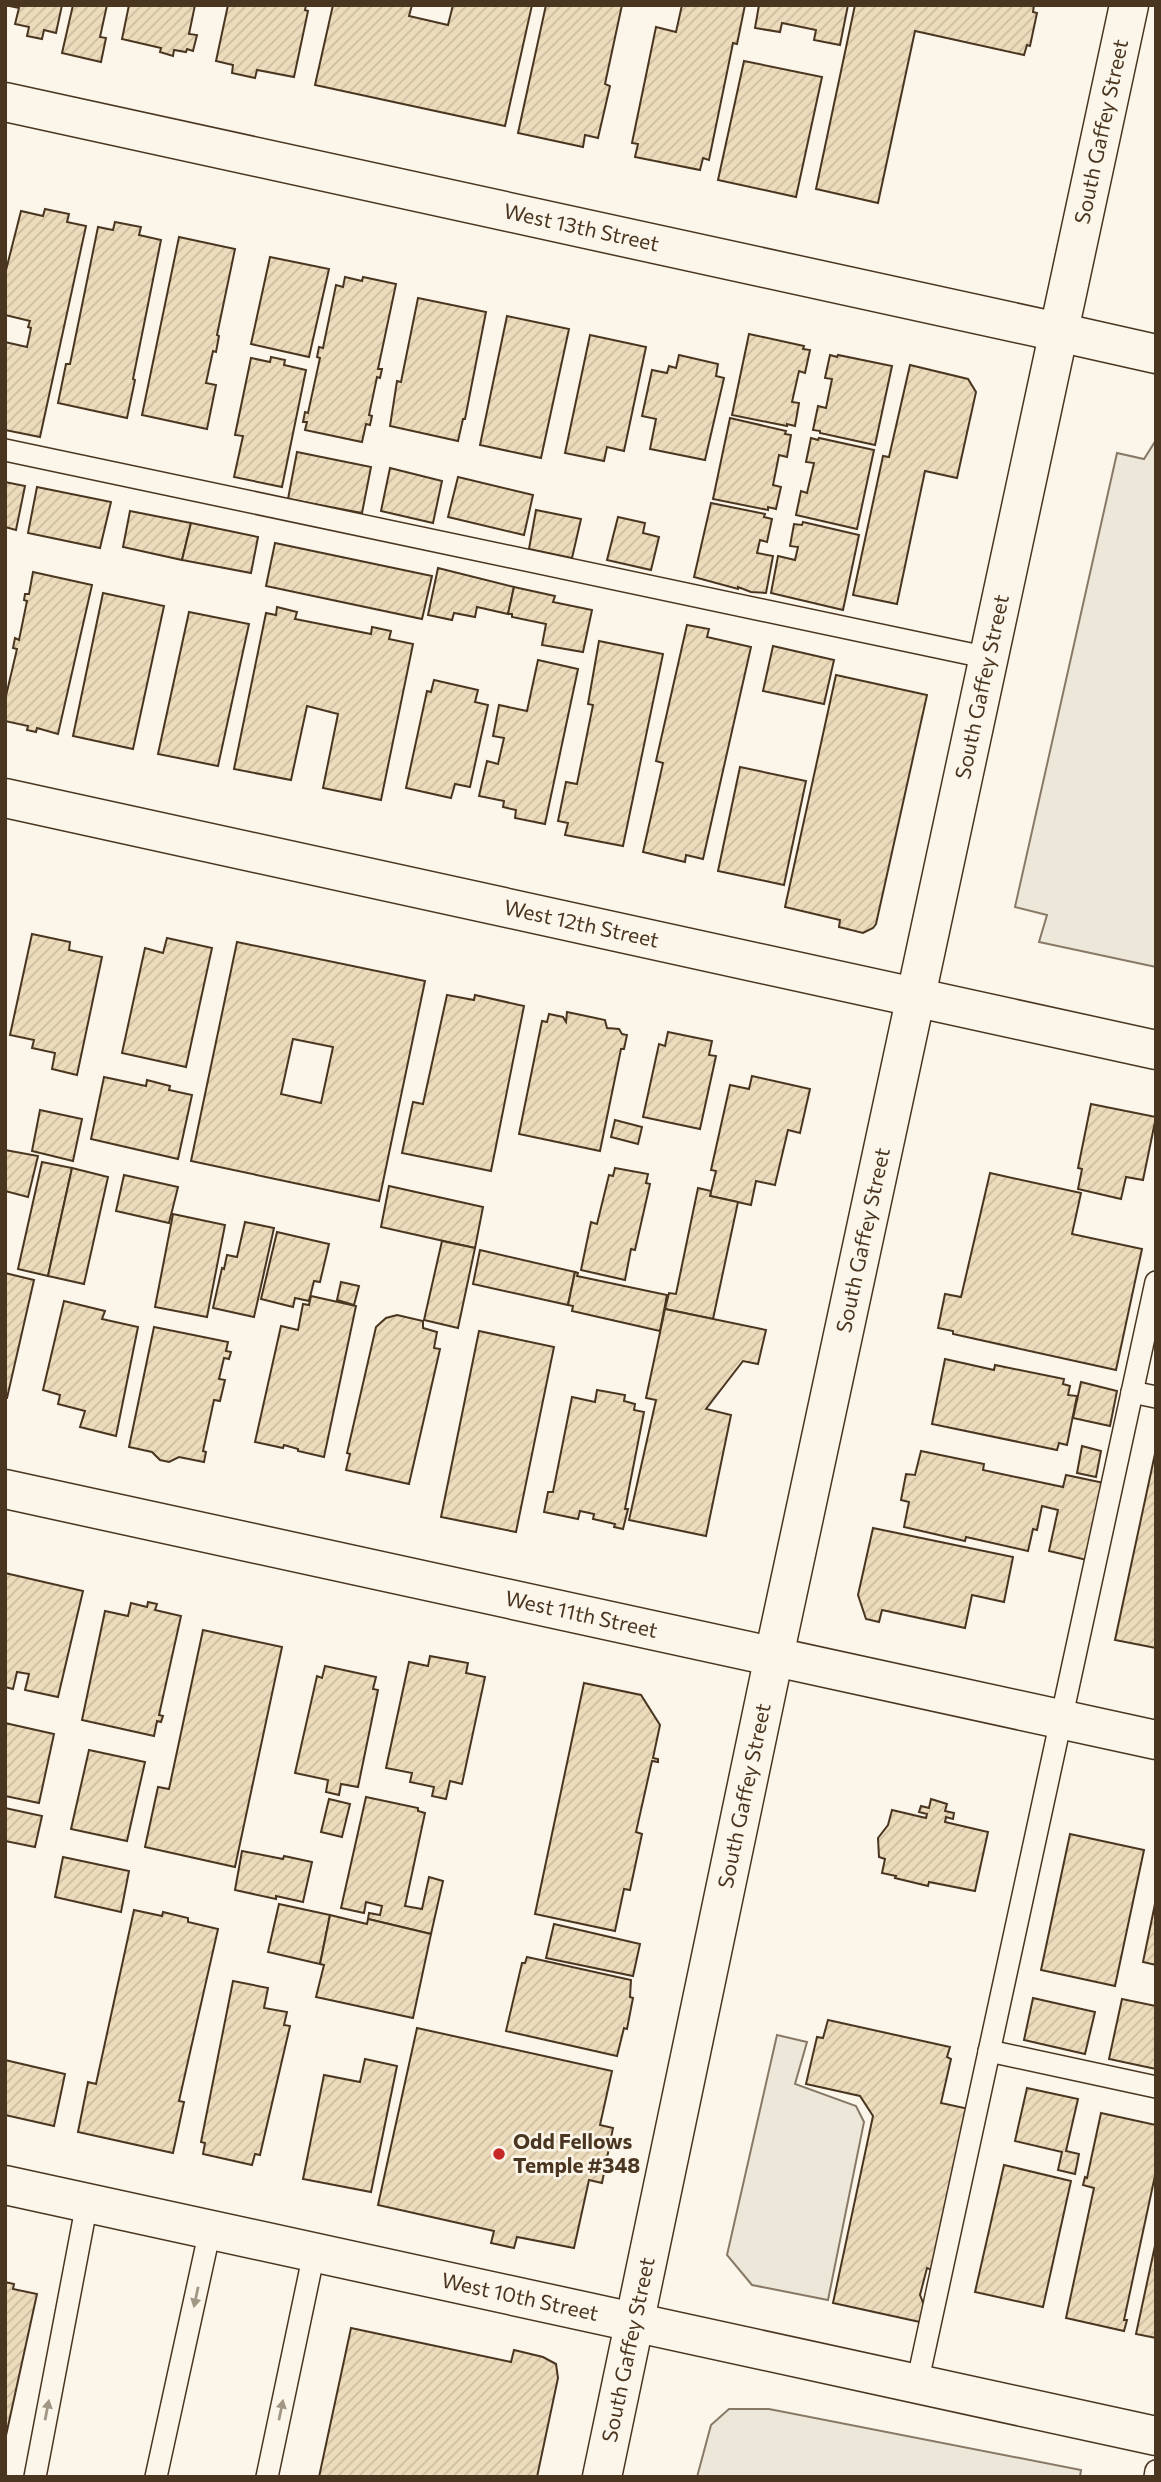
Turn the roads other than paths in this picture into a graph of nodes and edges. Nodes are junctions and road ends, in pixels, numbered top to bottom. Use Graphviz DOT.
graph roads {
  1 [pos="1129,5"];
  2 [pos="5,102"];
  3 [pos="1058,332"];
  4 [pos="1156,354"];
  5 [pos="5,450"];
  6 [pos="989,658"];
  7 [pos="5,798"];
  8 [pos="916,999"];
  9 [pos="1156,1050"];
  10 [pos="1156,1282"];
  11 [pos="1132,1392"];
  12 [pos="1156,1397"];
  13 [pos="5,1489"];
  14 [pos="774,1656"];
  15 [pos="1061,1719"];
  16 [pos="1156,1740"];
  17 [pos="989,2051"];
  18 [pos="1156,2087"];
  19 [pos="5,2185"];
  20 [pos="87,2203"];
  21 [pos="210,2230"];
  22 [pos="314,2253"];
  23 [pos="635,2323"];
  24 [pos="917,2384"];
  25 [pos="1156,2436"];
  26 [pos="1156,2471"];
  27 [pos="34,2477"];
  28 [pos="156,2477"];
  29 [pos="267,2477"];
  30 [pos="602,2477"];
  31 [pos="1155,2477"];
  1 -- 3 [label="street, South Gaffey Street"];
  2 -- 3 [label="street, West 13th Street"];
  3 -- 4 [label="street, West 13th Street"];
  3 -- 6 [label="street, South Gaffey Street"];
  5 -- 6 [label="lane"];
  6 -- 8 [label="street, South Gaffey Street"];
  7 -- 8 [label="street, West 12th Street"];
  8 -- 9 [label="street, West 12th Street"];
  8 -- 14 [label="street, South Gaffey Street"];
  10 -- 11 [label="lane"];
  11 -- 12 [label="lane"];
  11 -- 15 [label="lane"];
  13 -- 14 [label="street, West 11th Street"];
  14 -- 15 [label="street, West 11th Street"];
  14 -- 23 [label="street, South Gaffey Street"];
  15 -- 16 [label="street, West 11th Street"];
  15 -- 17 [label="lane"];
  17 -- 18 [label="lane"];
  17 -- 24 [label="lane"];
  19 -- 20 [label="street, West 10th Street"];
  20 -- 21 [label="street, West 10th Street"];
  27 -- 20 [label="lane, one-way"];
  21 -- 22 [label="street, West 10th Street"];
  21 -- 28 [label="lane, one-way"];
  22 -- 23 [label="street, West 10th Street"];
  29 -- 22 [label="lane, one-way"];
  23 -- 24 [label="street, West 10th Street"];
  23 -- 30 [label="street, South Gaffey Street"];
  24 -- 25 [label="street, West 10th Street"];
  26 -- 31 [label="lane"];
}
